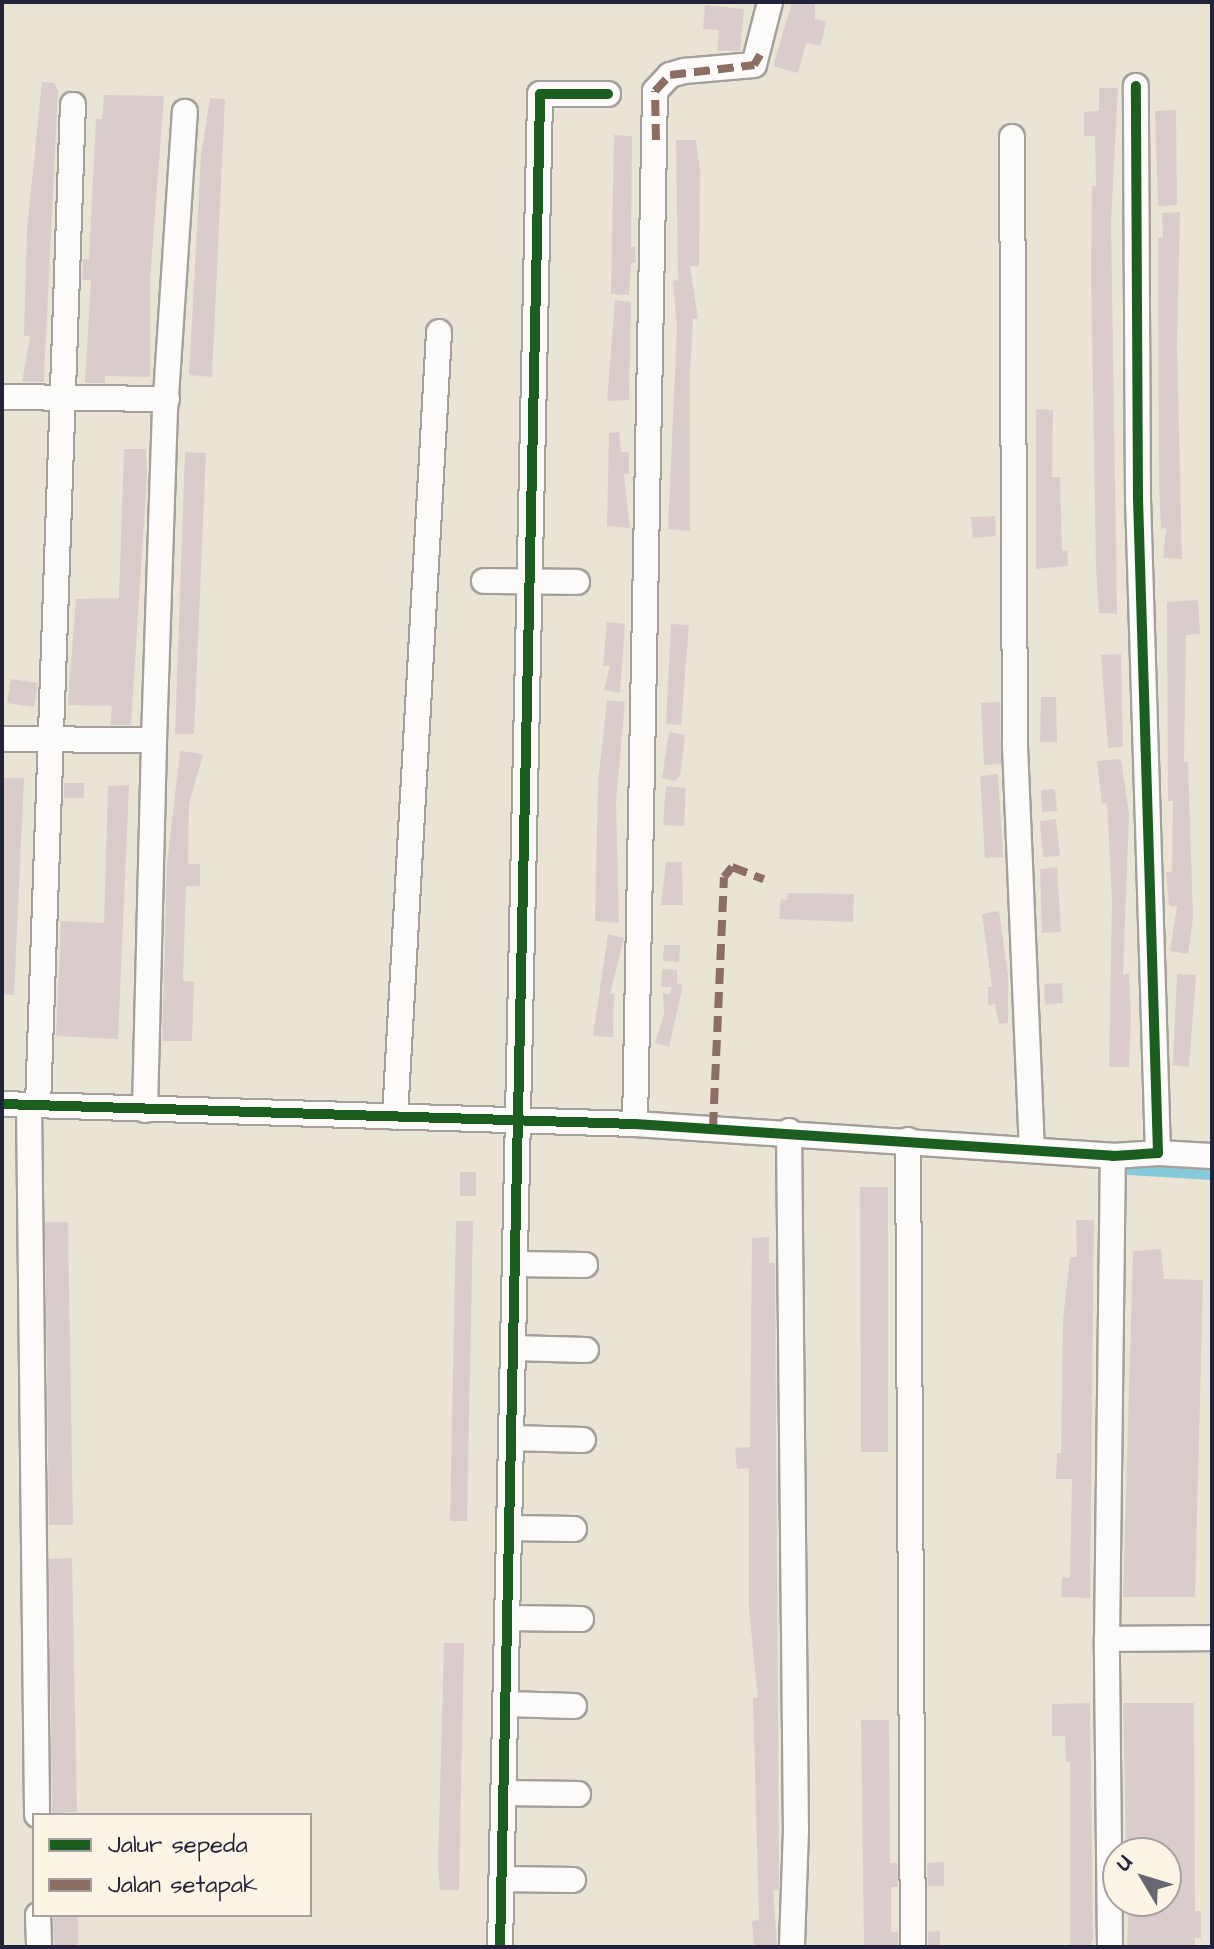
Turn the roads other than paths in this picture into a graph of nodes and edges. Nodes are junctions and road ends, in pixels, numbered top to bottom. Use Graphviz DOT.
graph roads {
  1 [pos="770,2"];
  2 [pos="1136,86"];
  3 [pos="608,94"];
  4 [pos="73,105"];
  5 [pos="185,112"];
  6 [pos="1012,137"];
  7 [pos="439,332"];
  8 [pos="64,396"];
  9 [pos="2,397"];
  10 [pos="167,399"];
  11 [pos="484,581"];
  12 [pos="577,582"];
  13 [pos="530,584"];
  14 [pos="2,739"];
  15 [pos="52,739"];
  16 [pos="154,740"];
  17 [pos="2,1104"];
  18 [pos="33,1105"];
  19 [pos="145,1110"];
  20 [pos="395,1117"];
  21 [pos="518,1122"];
  22 [pos="635,1124"];
  23 [pos="789,1131"];
  24 [pos="908,1140"];
  25 [pos="1032,1147"];
  26 [pos="1158,1153"];
  27 [pos="1113,1156"];
  28 [pos="1212,1156"];
  29 [pos="515,1264"];
  30 [pos="585,1265"];
  31 [pos="513,1348"];
  32 [pos="586,1350"];
  33 [pos="511,1438"];
  34 [pos="583,1440"];
  35 [pos="509,1528"];
  36 [pos="574,1529"];
  37 [pos="507,1618"];
  38 [pos="581,1619"];
  39 [pos="1212,1638"];
  40 [pos="1107,1639"];
  41 [pos="505,1704"];
  42 [pos="574,1706"];
  43 [pos="503,1793"];
  44 [pos="578,1794"];
  45 [pos="37,1813"];
  46 [pos="501,1879"];
  47 [pos="573,1880"];
  48 [pos="38,1917"];
  49 [pos="39,1947"];
  50 [pos="500,1947"];
  51 [pos="792,1947"];
  52 [pos="913,1947"];
  53 [pos="1110,1947"];
  1 -- 22 [label="street"];
  2 -- 26 [label="street"];
  3 -- 13 [label="street"];
  4 -- 8 [label="street"];
  5 -- 10 [label="street"];
  6 -- 25 [label="street"];
  7 -- 20 [label="street"];
  8 -- 9 [label="street"];
  8 -- 10 [label="street"];
  8 -- 15 [label="street"];
  10 -- 16 [label="street"];
  11 -- 13 [label="street"];
  12 -- 13 [label="street"];
  13 -- 21 [label="street"];
  14 -- 15 [label="street"];
  15 -- 16 [label="street"];
  15 -- 18 [label="street"];
  16 -- 19 [label="street"];
  17 -- 18 [label="street"];
  18 -- 19 [label="street"];
  18 -- 45 [label="street"];
  19 -- 20 [label="street"];
  20 -- 21 [label="street"];
  21 -- 22 [label="street"];
  21 -- 29 [label="street"];
  22 -- 23 [label="street"];
  23 -- 24 [label="street"];
  23 -- 51 [label="street"];
  24 -- 25 [label="street"];
  24 -- 52 [label="street"];
  25 -- 27 [label="street"];
  26 -- 27 [label="street"];
  26 -- 28 [label="street"];
  27 -- 40 [label="street"];
  29 -- 30 [label="street"];
  29 -- 31 [label="street"];
  31 -- 32 [label="street"];
  31 -- 33 [label="street"];
  33 -- 34 [label="street"];
  33 -- 35 [label="street"];
  35 -- 36 [label="street"];
  35 -- 37 [label="street"];
  37 -- 38 [label="street"];
  37 -- 41 [label="street"];
  39 -- 40 [label="street"];
  40 -- 53 [label="street"];
  41 -- 42 [label="street"];
  41 -- 43 [label="street"];
  43 -- 44 [label="street"];
  43 -- 46 [label="street"];
  46 -- 47 [label="street"];
  46 -- 50 [label="street"];
  48 -- 49 [label="street"];
}
